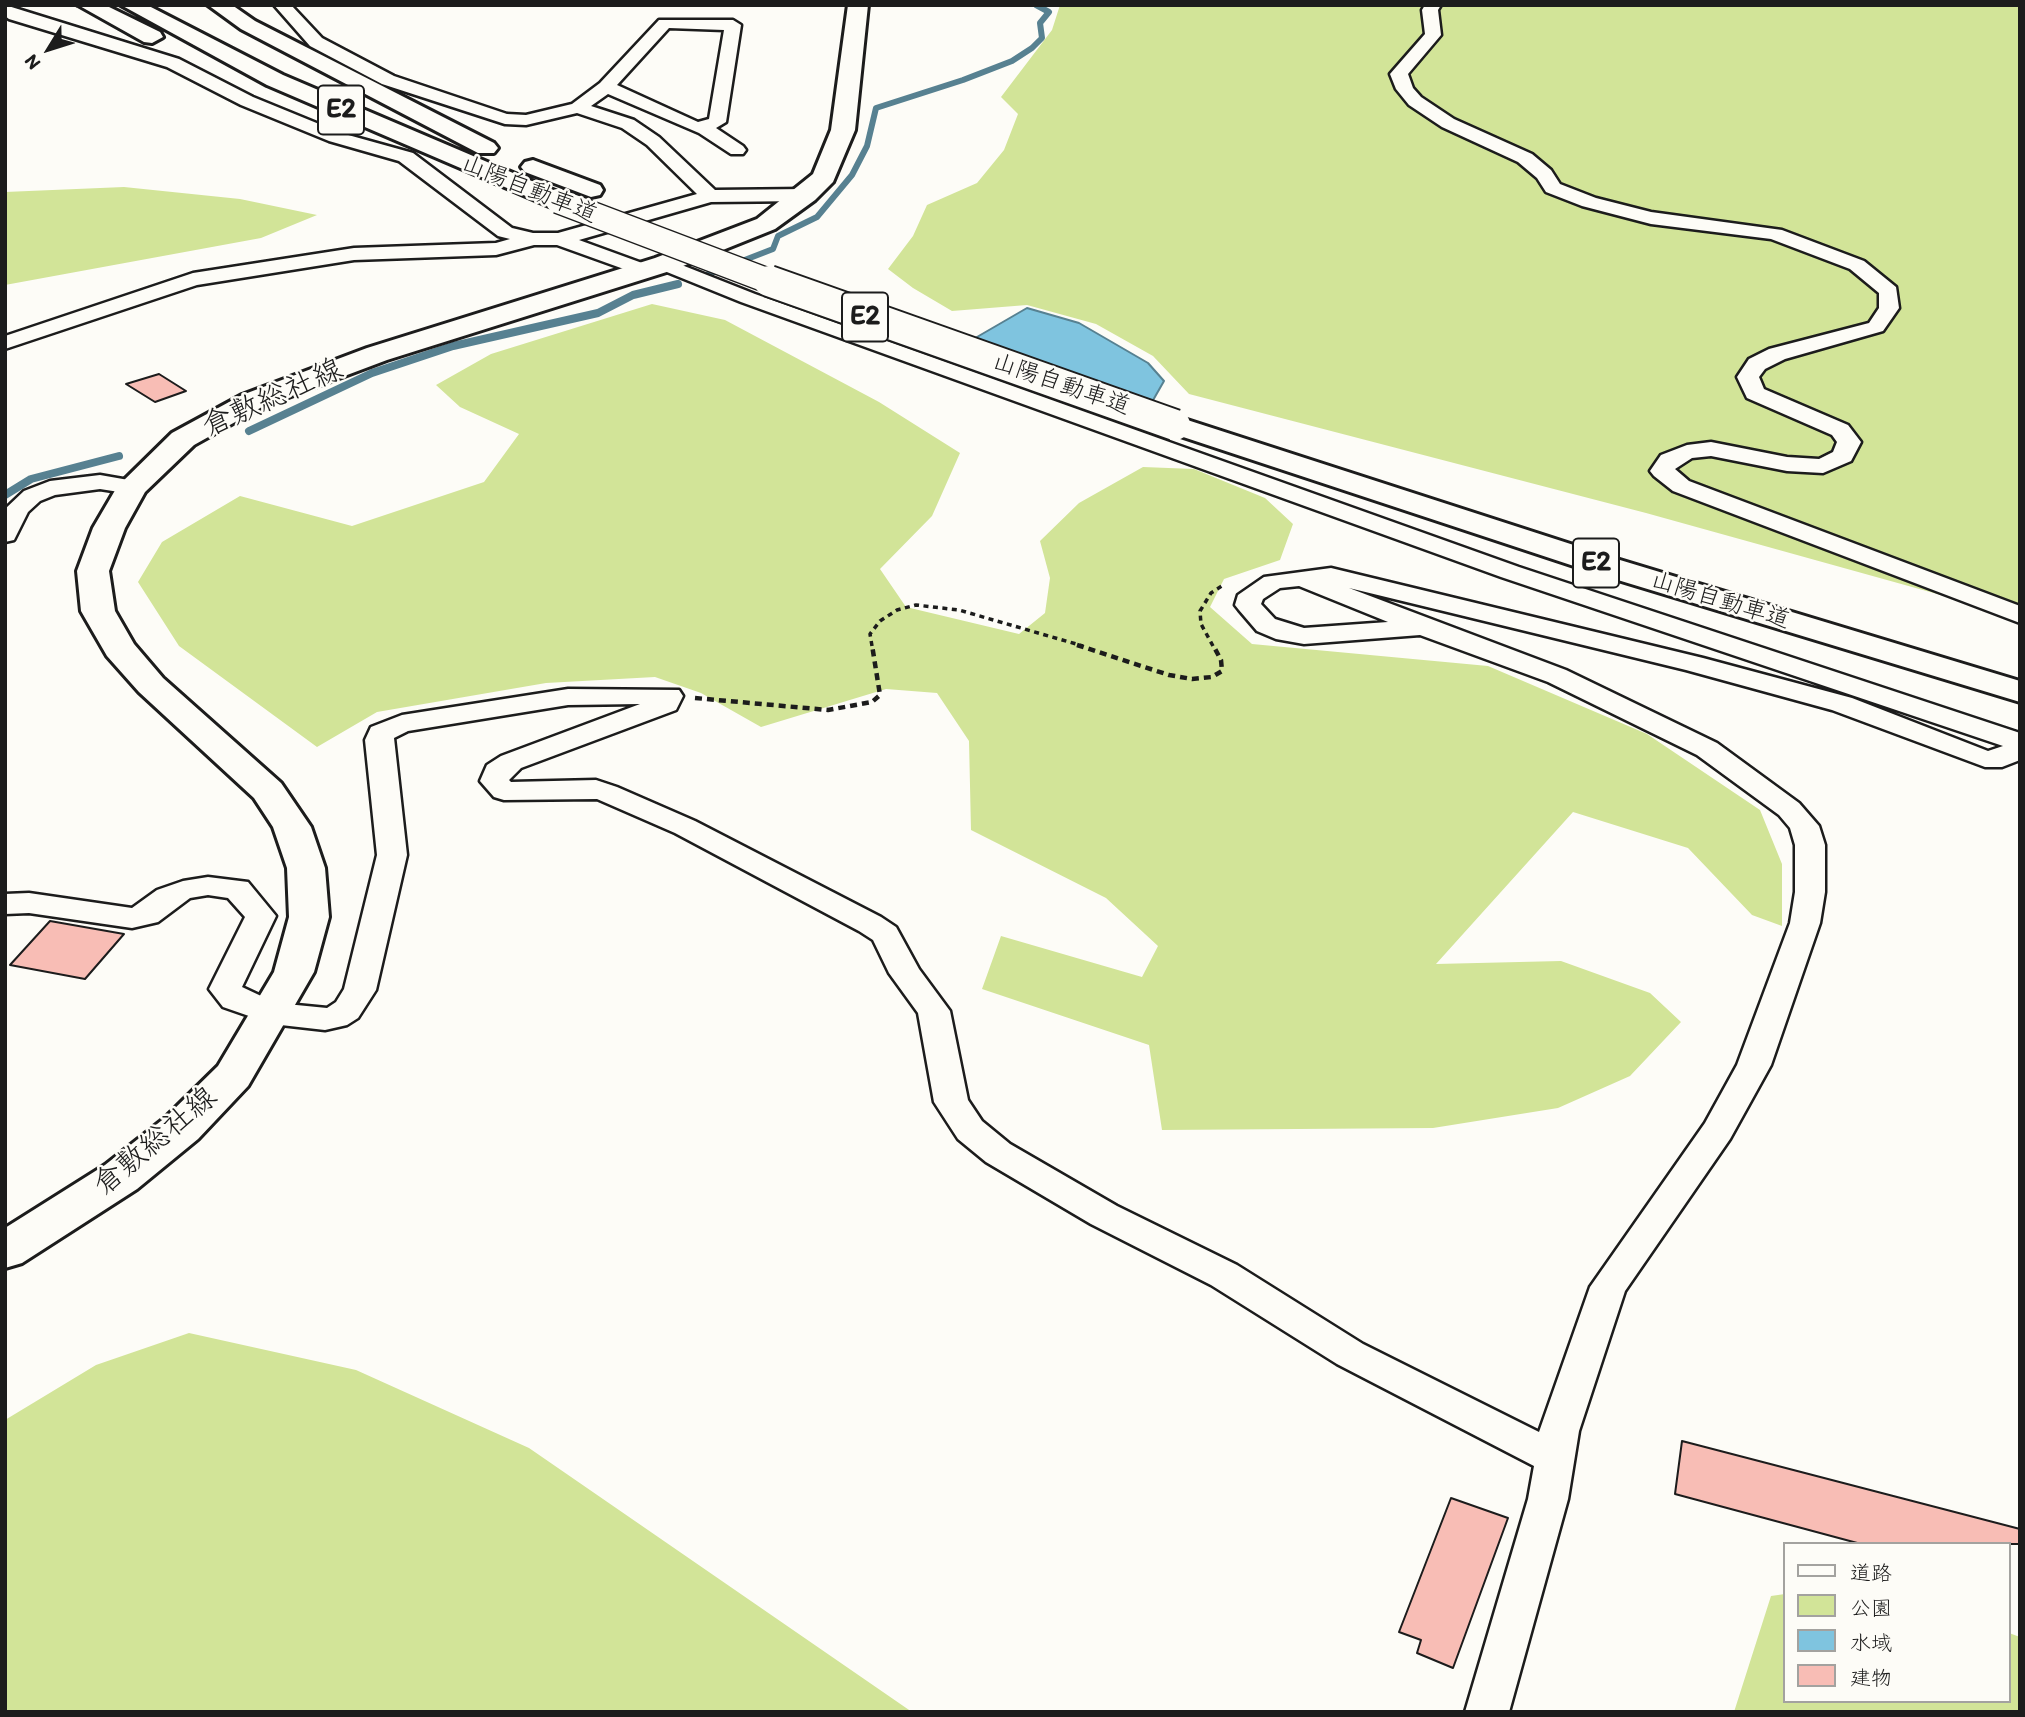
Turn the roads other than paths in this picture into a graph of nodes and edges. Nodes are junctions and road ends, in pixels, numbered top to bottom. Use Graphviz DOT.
graph roads {
  1 [pos="10,5"];
  2 [pos="88,5"];
  3 [pos="131,5"];
  4 [pos="178,5"];
  5 [pos="218,5"];
  6 [pos="282,5"];
  7 [pos="858,5"];
  8 [pos="1433,5"];
  9 [pos="5,7"];
  10 [pos="606,87"];
  11 [pos="578,108"];
  12 [pos="702,127"];
  13 [pos="486,148"];
  14 [pos="737,150"];
  15 [pos="452,158"];
  16 [pos="807,195"];
  17 [pos="710,196"];
  18 [pos="533,239"];
  19 [pos="559,239"];
  20 [pos="655,268"];
  21 [pos="5,343"];
  22 [pos="1187,417"];
  23 [pos="132,487"];
  24 [pos="5,535"];
  25 [pos="1312,576"];
  26 [pos="2020,615"];
  27 [pos="1423,627"];
  28 [pos="2020,664"];
  29 [pos="2020,692"];
  30 [pos="2020,745"];
  31 [pos="5,904"];
  32 [pos="272,1013"];
  33 [pos="5,1251"];
  34 [pos="1554,1458"];
  35 [pos="1487,1712"];
  1 -- 9 [label="street"];
  2 -- 15 [label="main road"];
  3 -- 15 [label="main road, 山陽自動車道 / E2"];
  4 -- 13 [label="main road, 山陽自動車道 / E2"];
  5 -- 13 [label="main road"];
  6 -- 11 [label="street"];
  7 -- 16 [label="main road, 倉敷総社線"];
  8 -- 26 [label="street"];
  9 -- 18 [label="street"];
  10 -- 11 [label="street"];
  10 -- 12 [label="street"];
  10 -- 12 [label="street"];
  11 -- 17 [label="street"];
  12 -- 14 [label="street"];
  13 -- 22 [label="main road, 山陽自動車道 / E2"];
  15 -- 22 [label="main road, 山陽自動車道 / E2, bridge"];
  16 -- 17 [label="street"];
  16 -- 20 [label="main road, 倉敷総社線"];
  17 -- 19 [label="street"];
  18 -- 19 [label="street"];
  18 -- 21 [label="street"];
  19 -- 20 [label="street"];
  20 -- 23 [label="main road, 倉敷総社線"];
  20 -- 30 [label="street"];
  22 -- 28 [label="main road, 山陽自動車道 / E2"];
  22 -- 29 [label="main road, 山陽自動車道 / E2"];
  23 -- 24 [label="street"];
  23 -- 32 [label="main road, 倉敷総社線"];
  25 -- 27 [label="street"];
  25 -- 27 [label="street"];
  25 -- 30 [label="street"];
  27 -- 34 [label="street"];
  31 -- 32 [label="street"];
  32 -- 33 [label="main road, 倉敷総社線"];
  32 -- 34 [label="street"];
  34 -- 35 [label="street"];
}
